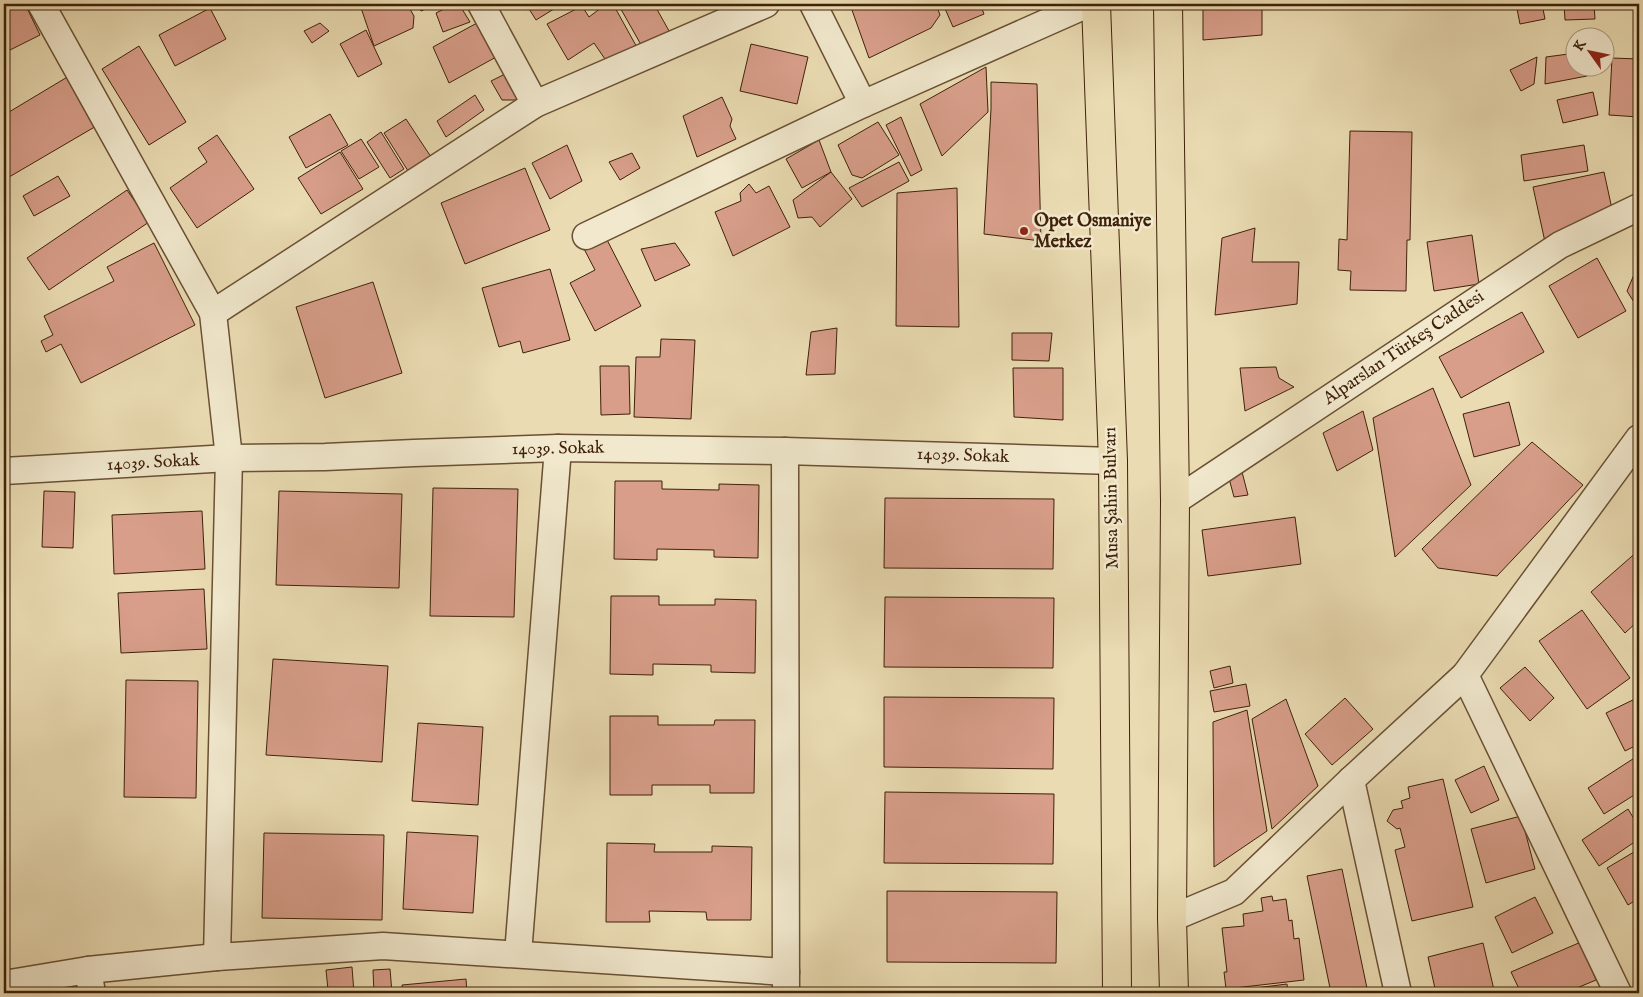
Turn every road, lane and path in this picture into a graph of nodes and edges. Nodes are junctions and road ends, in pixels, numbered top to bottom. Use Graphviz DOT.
graph roads {
  1 [pos="42,4"];
  2 [pos="481,4"];
  3 [pos="766,4"];
  4 [pos="813,4"];
  5 [pos="1088,4"];
  6 [pos="1096,4"];
  7 [pos="1168,4"];
  8 [pos="535,104"];
  9 [pos="862,104"];
  10 [pos="1639,207"];
  11 [pos="586,236"];
  12 [pos="213,313"];
  13 [pos="1639,438"];
  14 [pos="558,448"];
  15 [pos="785,451"];
  16 [pos="228,458"];
  17 [pos="1113,461"];
  18 [pos="4,471"];
  19 [pos="1175,500"];
  20 [pos="1465,675"];
  21 [pos="1351,780"];
  22 [pos="1172,918"];
  23 [pos="518,954"];
  24 [pos="217,957"];
  25 [pos="90,982"];
  26 [pos="786,983"];
  27 [pos="4,984"];
  28 [pos="1117,993"];
  29 [pos="1174,993"];
  30 [pos="1398,993"];
  31 [pos="1618,993"];
  1 -- 12 [label="street"];
  2 -- 8 [label="street"];
  3 -- 8 [label="street"];
  4 -- 9 [label="street"];
  5 -- 9 [label="street"];
  6 -- 17 [label="main road, Musa Şahin Bulvarı"];
  7 -- 19 [label="main road"];
  8 -- 12 [label="street"];
  9 -- 11 [label="street"];
  10 -- 19 [label="street, Alparslan Türkeş Caddesi"];
  12 -- 16 [label="street"];
  13 -- 20 [label="street"];
  14 -- 15 [label="street, 14039. Sokak"];
  14 -- 16 [label="street, 14039. Sokak"];
  14 -- 23 [label="street"];
  15 -- 17 [label="street, 14039. Sokak"];
  15 -- 26 [label="street"];
  16 -- 18 [label="street, 14039. Sokak"];
  16 -- 24 [label="street"];
  17 -- 28 [label="main road, Musa Şahin Bulvarı"];
  19 -- 22 [label="main road"];
  20 -- 21 [label="street"];
  20 -- 31 [label="street"];
  21 -- 22 [label="street"];
  21 -- 30 [label="street"];
  22 -- 29 [label="main road"];
  23 -- 24 [label="street"];
  23 -- 26 [label="street"];
  24 -- 25 [label="street"];
  25 -- 27 [label="street"];
}
